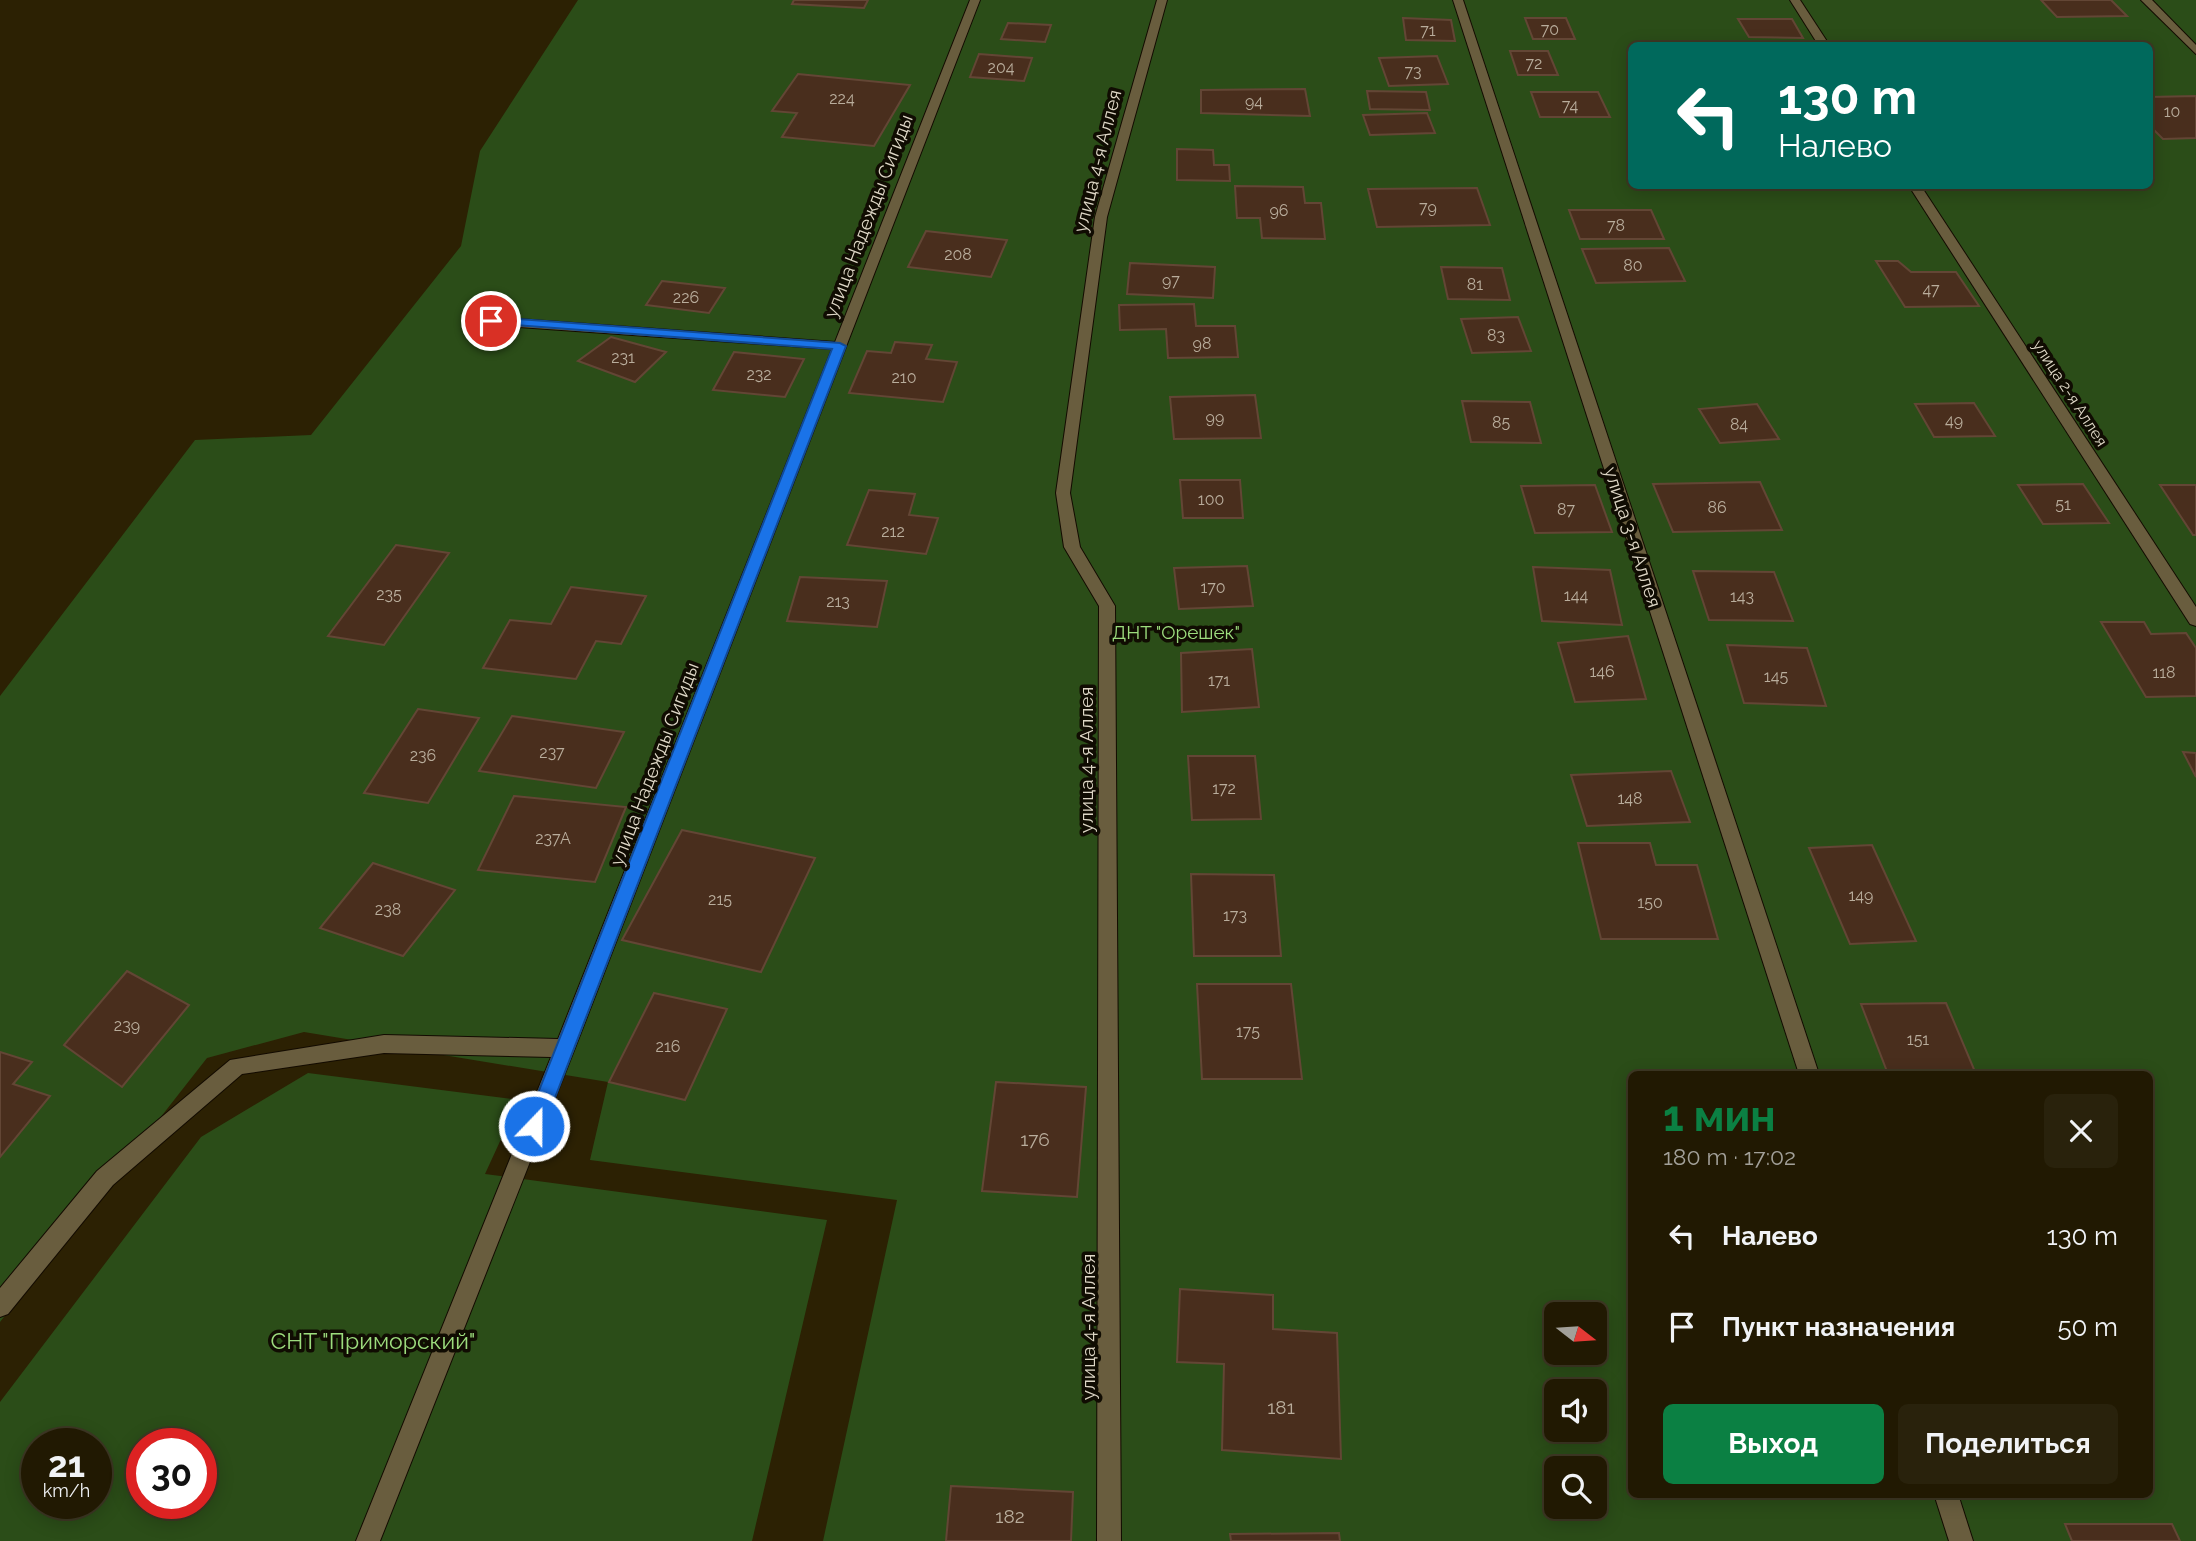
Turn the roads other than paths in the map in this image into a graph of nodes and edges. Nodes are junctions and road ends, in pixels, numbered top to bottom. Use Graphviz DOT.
graph roads {
  1 [pos="975,0"];
  2 [pos="1162,0"];
  3 [pos="1458,0"];
  4 [pos="1795,0"];
  5 [pos="2146,0"];
  6 [pos="1822,42"];
  7 [pos="2196,51"];
  8 [pos="1917,189"];
  9 [pos="491,321"];
  10 [pos="840,346"];
  11 [pos="2196,620"];
  12 [pos="565,1048"];
  13 [pos="1808,1071"];
  14 [pos="0,1306"];
  15 [pos="1947,1498"];
  16 [pos="368,1541"];
  17 [pos="1109,1541"];
  18 [pos="1961,1541"];
  1 -- 10 [label="street, улица Надежды Сигиды"];
  2 -- 17 [label="street, улица 4-я Аллея"];
  3 -- 13 [label="street, улица 3-я Аллея"];
  4 -- 6 [label="street"];
  5 -- 7 [label="street"];
  8 -- 11 [label="street, улица 2-я Аллея"];
  9 -- 10 [label="street"];
  10 -- 12 [label="street, улица Надежды Сигиды"];
  12 -- 14 [label="street"];
  12 -- 16 [label="street, улица Надежды Сигиды"];
  15 -- 18 [label="street"];
}
